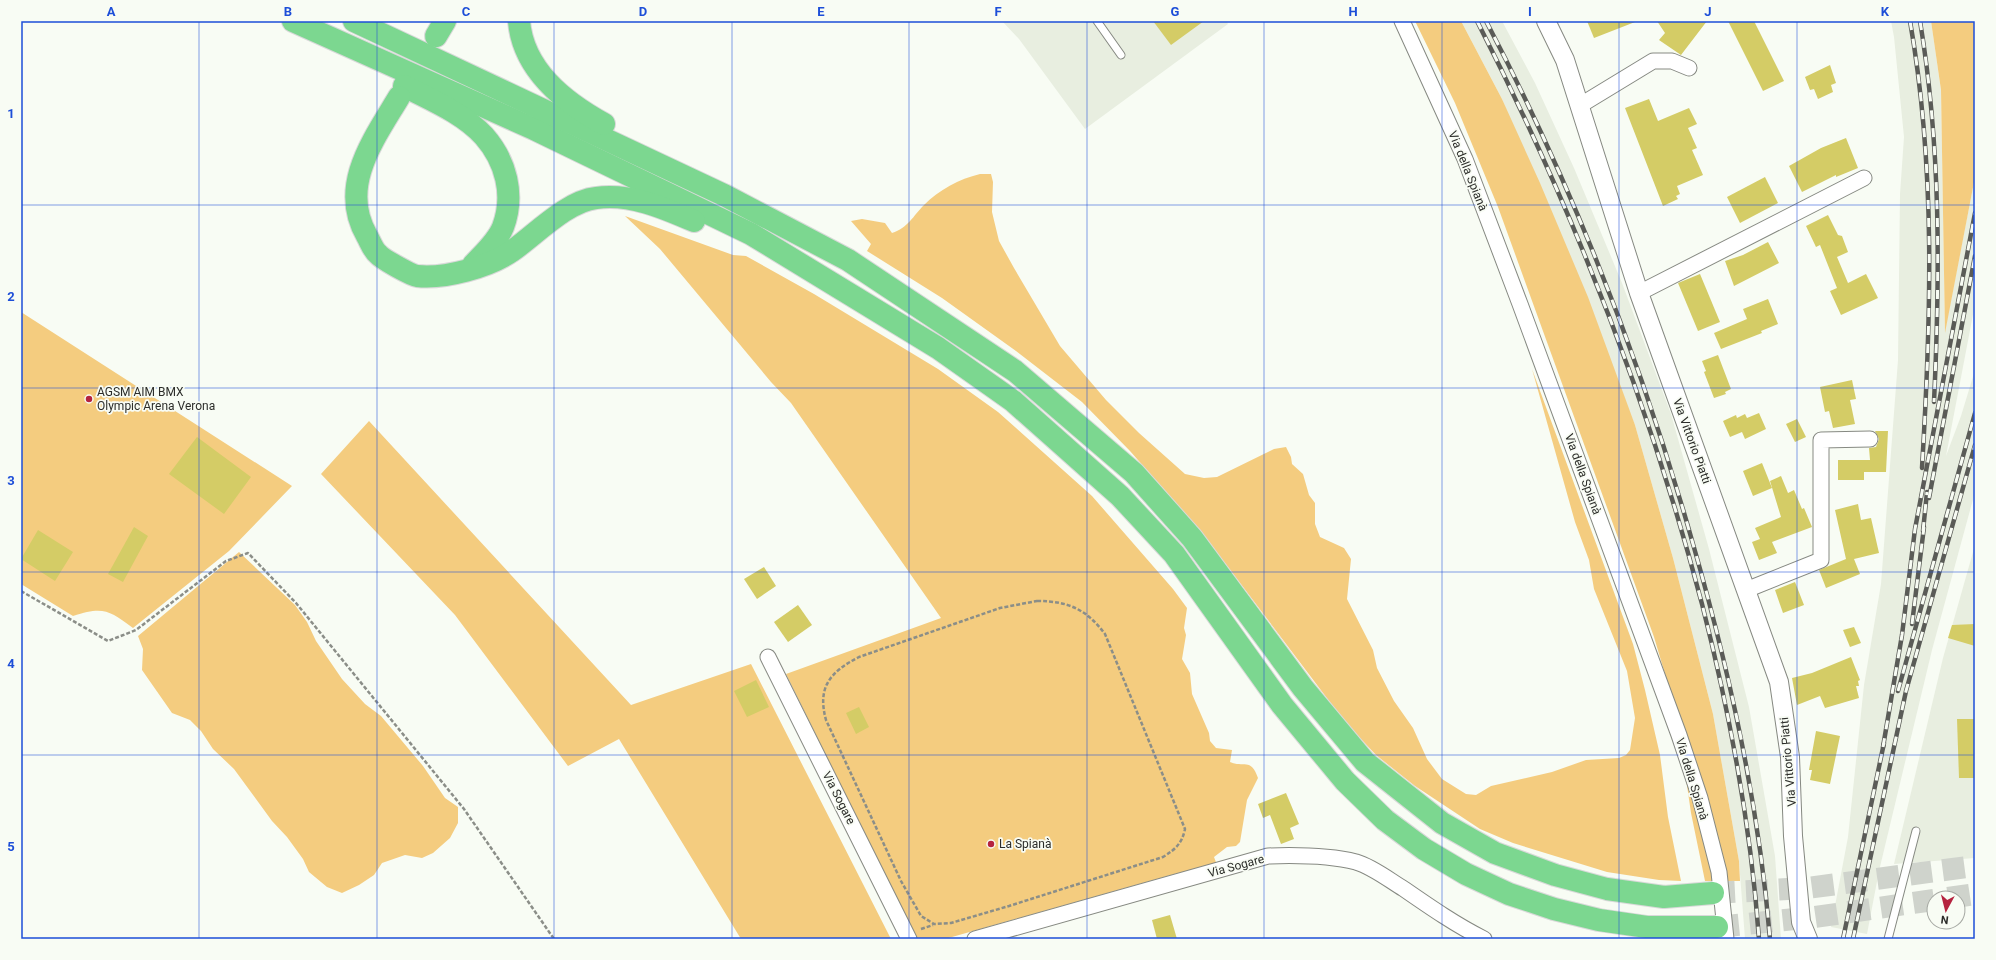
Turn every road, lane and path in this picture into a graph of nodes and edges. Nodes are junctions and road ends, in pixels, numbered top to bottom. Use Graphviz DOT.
graph roads {
  1 [pos="283,21"];
  2 [pos="293,21"];
  3 [pos="354,21"];
  4 [pos="519,21"];
  5 [pos="1098,21"];
  6 [pos="1402,21"];
  7 [pos="1546,21"];
  8 [pos="1121,55"];
  9 [pos="1689,68"];
  10 [pos="399,97"];
  11 [pos="1579,106"];
  12 [pos="1864,178"];
  13 [pos="724,195"];
  14 [pos="466,272"];
  15 [pos="1639,292"];
  16 [pos="938,348"];
  17 [pos="1870,439"];
  18 [pos="1746,590"];
  19 [pos="21,591"];
  20 [pos="768,657"];
  21 [pos="1916,831"];
  22 [pos="1163,857"];
  23 [pos="1713,894"];
  24 [pos="1722,933"];
  25 [pos="554,939"];
  26 [pos="909,939"];
  27 [pos="975,939"];
  28 [pos="1484,939"];
  29 [pos="1808,939"];
  30 [pos="1888,939"];
  1 -- 14 [label="highway"];
  2 -- 16 [label="highway"];
  3 -- 13 [label="highway"];
  4 -- 13 [label="highway"];
  5 -- 8 [label="lane"];
  6 -- 24 [label="street, Via della Spianà"];
  7 -- 11 [label="street, Via Vittorio Piatti"];
  9 -- 11 [label="street"];
  10 -- 14 [label="highway"];
  11 -- 15 [label="street, Via Vittorio Piatti"];
  12 -- 15 [label="street"];
  13 -- 23 [label="highway"];
  14 -- 16 [label="highway"];
  15 -- 18 [label="street, Via Vittorio Piatti"];
  16 -- 24 [label="highway"];
  17 -- 18 [label="street"];
  18 -- 29 [label="street, Via Vittorio Piatti"];
  19 -- 25 [label="path"];
  20 -- 26 [label="street, Via Sogare"];
  21 -- 30 [label="lane"];
  22 -- 22 [label="path"];
  27 -- 28 [label="street, Via Sogare"];
}
